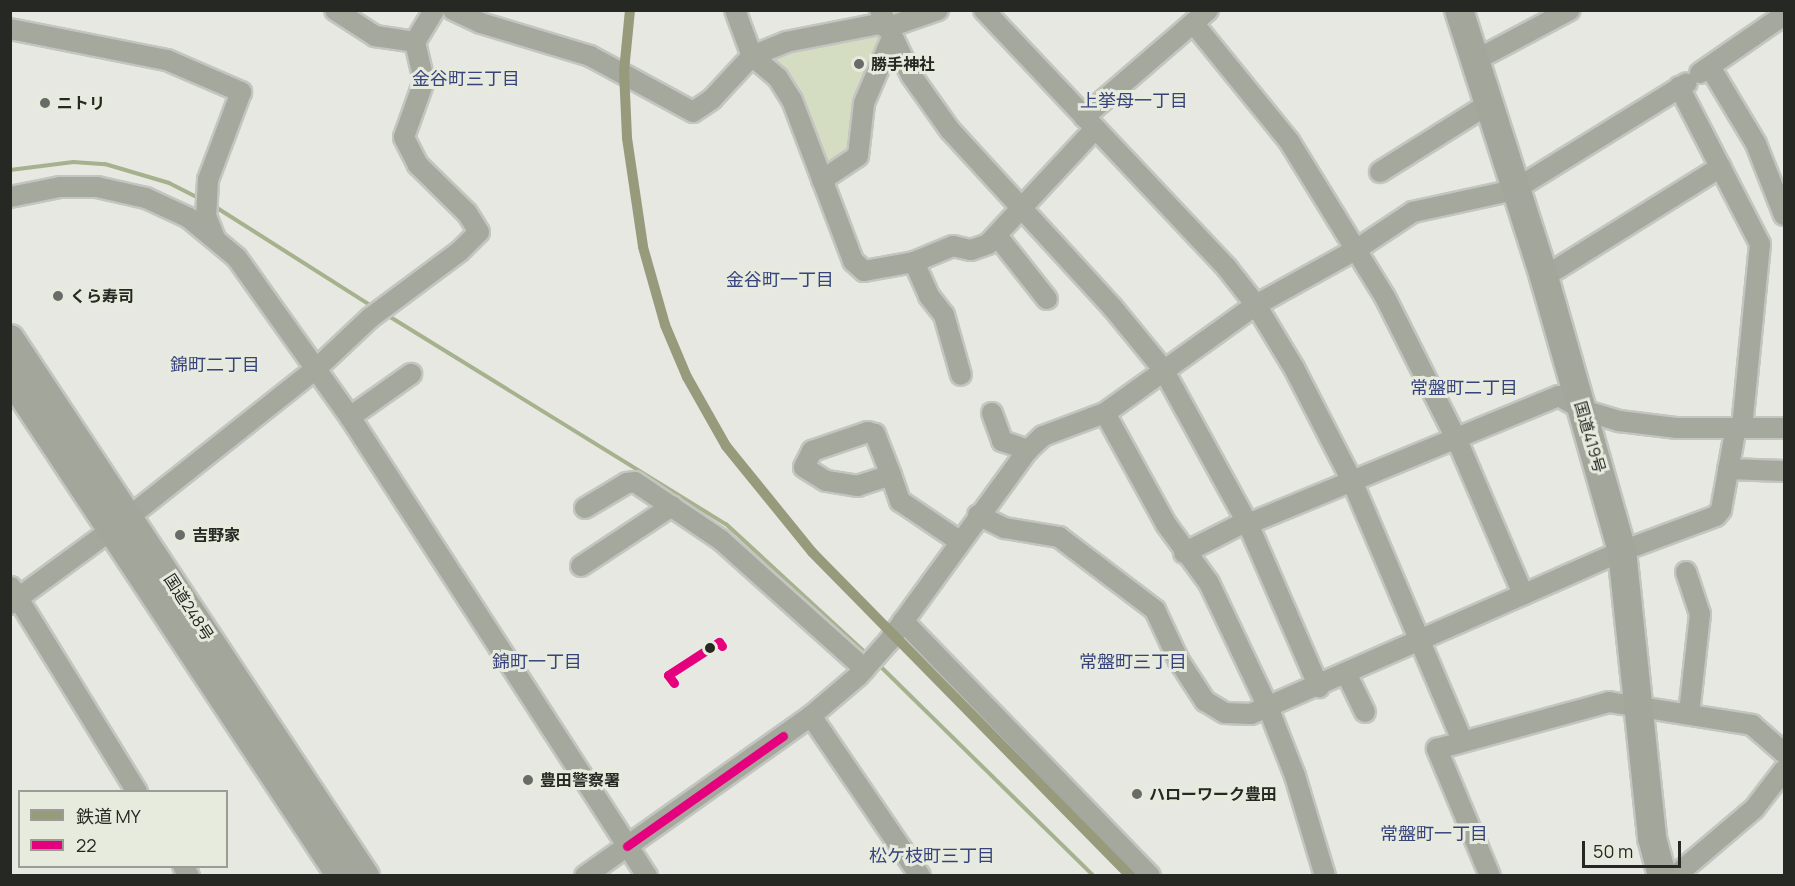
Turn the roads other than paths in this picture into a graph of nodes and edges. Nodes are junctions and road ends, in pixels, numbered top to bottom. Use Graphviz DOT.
graph roads {
  1 [pos="335,10"];
  2 [pos="434,10"];
  3 [pos="453,10"];
  4 [pos="735,10"];
  5 [pos="939,10"];
  6 [pos="984,10"];
  7 [pos="1459,10"];
  8 [pos="1570,10"];
  9 [pos="1785,15"];
  10 [pos="1201,17"];
  11 [pos="885,25"];
  12 [pos="10,29"];
  13 [pos="415,42"];
  14 [pos="752,56"];
  15 [pos="1476,60"];
  16 [pos="1694,78"];
  17 [pos="1487,105"];
  18 [pos="1089,123"];
  19 [pos="1721,167"];
  20 [pos="1380,172"];
  21 [pos="822,180"];
  22 [pos="1515,190"];
  23 [pos="10,198"];
  24 [pos="1782,206"];
  25 [pos="1021,207"];
  26 [pos="998,237"];
  27 [pos="216,240"];
  28 [pos="1357,249"];
  29 [pos="914,262"];
  30 [pos="1544,277"];
  31 [pos="1047,299"];
  32 [pos="1256,304"];
  33 [pos="10,339"];
  34 [pos="316,369"];
  35 [pos="1163,369"];
  36 [pos="411,374"];
  37 [pos="961,375"];
  38 [pos="10,376"];
  39 [pos="1583,410"];
  40 [pos="992,413"];
  41 [pos="1105,413"];
  42 [pos="350,417"];
  43 [pos="1739,427"];
  44 [pos="1785,428"];
  45 [pos="1457,440"];
  46 [pos="1028,450"];
  47 [pos="1728,469"];
  48 [pos="1785,471"];
  49 [pos="891,475"];
  50 [pos="1352,481"];
  51 [pos="672,506"];
  52 [pos="585,508"];
  53 [pos="978,515"];
  54 [pos="121,523"];
  55 [pos="1247,523"];
  56 [pos="959,541"];
  57 [pos="1622,551"];
  58 [pos="1184,553"];
  59 [pos="581,566"];
  60 [pos="1686,572"];
  61 [pos="1523,594"];
  62 [pos="13,596"];
  63 [pos="903,621"];
  64 [pos="1422,641"];
  65 [pos="866,667"];
  66 [pos="1347,675"];
  67 [pos="1319,687"];
  68 [pos="1637,704"];
  69 [pos="1268,707"];
  70 [pos="1365,712"];
  71 [pos="1689,713"];
  72 [pos="811,716"];
  73 [pos="1462,740"];
  74 [pos="1785,753"];
  75 [pos="1785,770"];
  76 [pos="136,790"];
  77 [pos="627,846"];
  78 [pos="1485,874"];
  79 [pos="341,876"];
  80 [pos="365,876"];
  81 [pos="585,876"];
  82 [pos="647,876"];
  83 [pos="920,876"];
  84 [pos="1150,876"];
  85 [pos="1325,876"];
  86 [pos="1662,876"];
  87 [pos="1675,876"];
  1 -- 13 [label="street"];
  2 -- 13 [label="street"];
  3 -- 14 [label="street"];
  4 -- 14 [label="street"];
  5 -- 11 [label="street"];
  6 -- 18 [label="street"];
  7 -- 15 [label="highway, 国道419号"];
  8 -- 15 [label="street"];
  9 -- 16 [label="street"];
  10 -- 18 [label="street"];
  10 -- 28 [label="street"];
  11 -- 14 [label="street"];
  11 -- 21 [label="street"];
  11 -- 25 [label="street"];
  12 -- 27 [label="street"];
  13 -- 34 [label="street"];
  14 -- 21 [label="street"];
  15 -- 17 [label="highway, 国道419号"];
  16 -- 19 [label="street"];
  16 -- 22 [label="street"];
  16 -- 24 [label="street"];
  17 -- 20 [label="street"];
  17 -- 22 [label="highway, 国道419号"];
  18 -- 25 [label="street"];
  18 -- 32 [label="street"];
  19 -- 30 [label="street"];
  19 -- 43 [label="street"];
  21 -- 29 [label="street"];
  22 -- 28 [label="street"];
  22 -- 30 [label="highway, 国道419号"];
  23 -- 27 [label="street"];
  25 -- 26 [label="street"];
  25 -- 35 [label="street"];
  26 -- 29 [label="street"];
  26 -- 31 [label="street"];
  27 -- 34 [label="street"];
  28 -- 32 [label="street"];
  28 -- 45 [label="street"];
  29 -- 37 [label="street"];
  30 -- 39 [label="highway, 国道419号"];
  32 -- 35 [label="street"];
  32 -- 50 [label="street"];
  33 -- 54 [label="highway, 国道248号"];
  34 -- 42 [label="street"];
  34 -- 54 [label="street"];
  35 -- 41 [label="street"];
  35 -- 55 [label="street"];
  36 -- 42 [label="street"];
  38 -- 54 [label="highway, 国道248号"];
  39 -- 43 [label="street"];
  39 -- 45 [label="street"];
  39 -- 57 [label="highway, 国道419号"];
  40 -- 46 [label="street"];
  41 -- 46 [label="street"];
  41 -- 58 [label="street"];
  42 -- 77 [label="street"];
  43 -- 44 [label="street"];
  43 -- 47 [label="street"];
  45 -- 50 [label="street"];
  45 -- 61 [label="street"];
  46 -- 53 [label="street"];
  47 -- 48 [label="street"];
  47 -- 57 [label="street"];
  49 -- 56 [label="street"];
  50 -- 55 [label="street"];
  50 -- 64 [label="street"];
  51 -- 52 [label="street"];
  51 -- 59 [label="street"];
  51 -- 65 [label="street"];
  53 -- 56 [label="street"];
  53 -- 69 [label="street"];
  54 -- 62 [label="street"];
  54 -- 79 [label="highway, 国道248号"];
  54 -- 80 [label="highway, 国道248号"];
  55 -- 58 [label="street"];
  55 -- 67 [label="street"];
  56 -- 63 [label="street"];
  57 -- 61 [label="street"];
  57 -- 68 [label="highway, 国道419号"];
  58 -- 69 [label="street"];
  60 -- 71 [label="street"];
  61 -- 64 [label="street"];
  62 -- 76 [label="street"];
  63 -- 65 [label="street"];
  63 -- 84 [label="street"];
  64 -- 66 [label="street"];
  64 -- 73 [label="street"];
  65 -- 72 [label="street"];
  66 -- 67 [label="street"];
  66 -- 70 [label="street"];
  67 -- 69 [label="street"];
  68 -- 71 [label="street"];
  68 -- 73 [label="street"];
  68 -- 86 [label="highway, 国道419号"];
  69 -- 85 [label="street"];
  71 -- 74 [label="street"];
  72 -- 77 [label="street"];
  72 -- 83 [label="street"];
  73 -- 78 [label="street"];
  75 -- 87 [label="street"];
  77 -- 81 [label="street"];
  77 -- 82 [label="street"];
}
